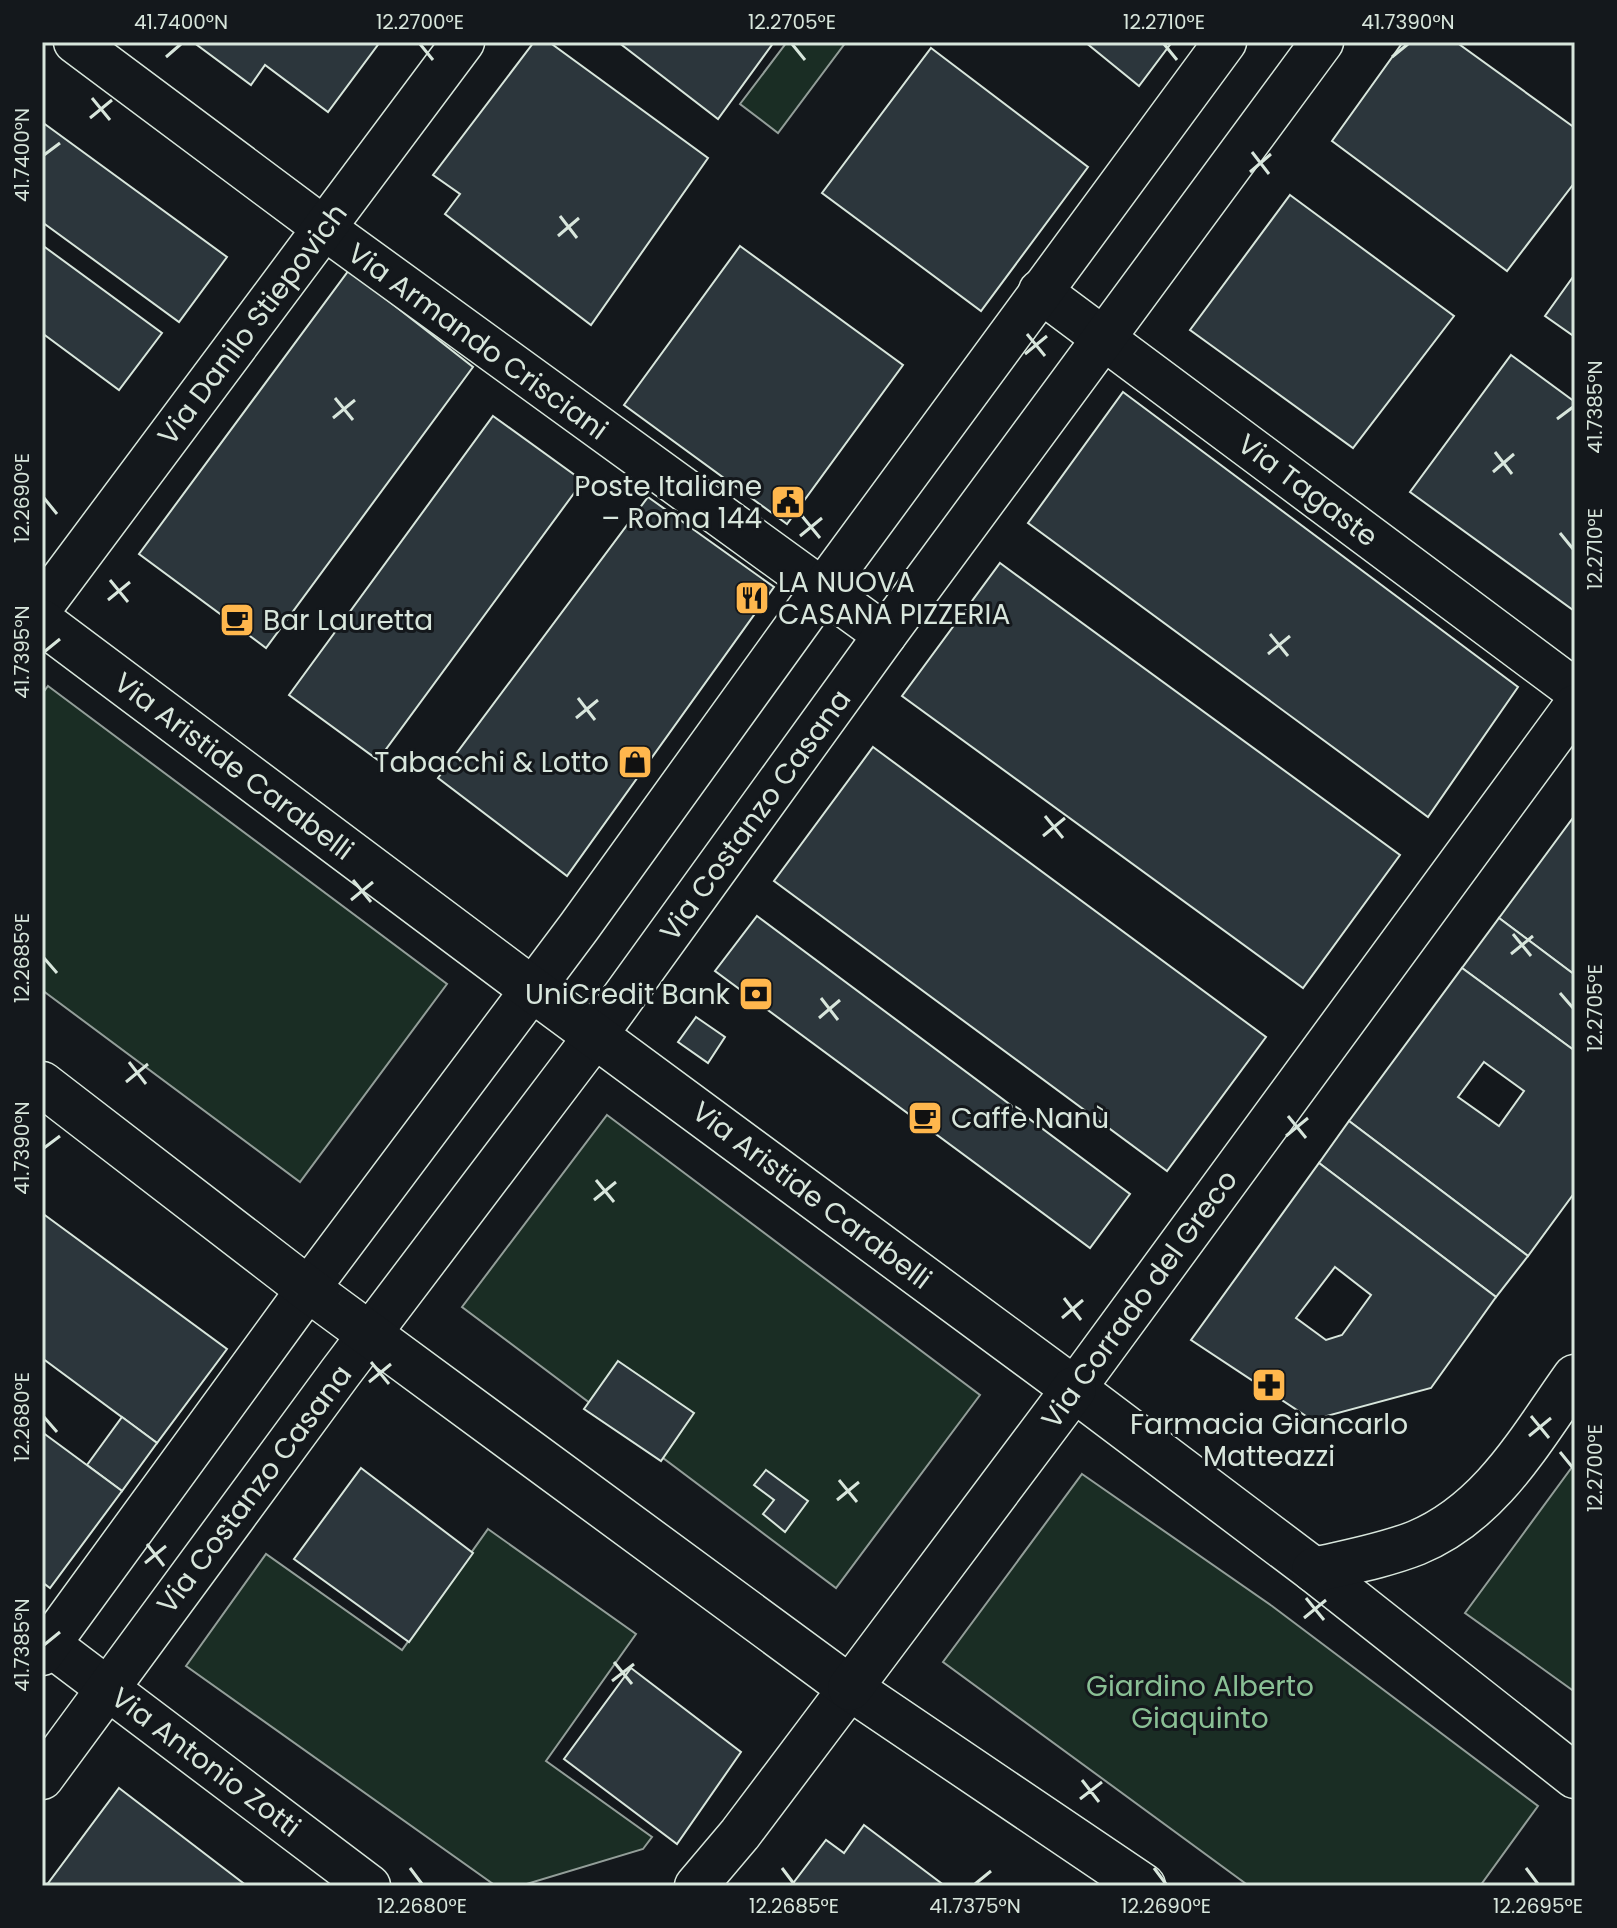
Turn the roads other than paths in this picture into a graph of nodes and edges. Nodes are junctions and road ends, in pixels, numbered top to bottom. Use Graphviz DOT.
graph roads {
  1 [pos="75,42"];
  2 [pos="463,42"];
  3 [pos="1225,42"];
  4 [pos="1322,42"];
  5 [pos="324,228"];
  6 [pos="1040,291"];
  7 [pos="1105,339"];
  8 [pos="822,590"];
  9 [pos="42,606"];
  10 [pos="42,622"];
  11 [pos="885,635"];
  12 [pos="1575,690"];
  13 [pos="1575,706"];
  14 [pos="532,989"];
  15 [pos="596,1035"];
  16 [pos="42,1084"];
  17 [pos="308,1289"];
  18 [pos="370,1335"];
  19 [pos="1575,1377"];
  20 [pos="1074,1389"];
  21 [pos="1314,1570"];
  22 [pos="44,1646"];
  23 [pos="107,1687"];
  24 [pos="850,1688"];
  25 [pos="1575,1776"];
  26 [pos="42,1778"];
  27 [pos="369,1886"];
  28 [pos="696,1886"];
  29 [pos="1143,1886"];
  1 -- 5 [label="street, Via Armando Crisciani"];
  2 -- 5 [label="street, Via Danilo Stiepovich"];
  3 -- 6 [label="street"];
  4 -- 7 [label="street, Via Costanzo Casana"];
  5 -- 8 [label="street, Via Armando Crisciani"];
  5 -- 9 [label="street, Via Danilo Stiepovich"];
  6 -- 7 [label="street, Via Tagaste"];
  6 -- 8 [label="street"];
  7 -- 11 [label="street, Via Costanzo Casana"];
  7 -- 12 [label="street, Via Tagaste"];
  8 -- 11 [label="street, Via Armando Crisciani"];
  8 -- 14 [label="street"];
  10 -- 14 [label="street, Via Aristide Carabelli"];
  11 -- 15 [label="street, Via Costanzo Casana"];
  13 -- 20 [label="street, Via Corrado del Greco"];
  14 -- 15 [label="street, Via Aristide Carabelli"];
  14 -- 17 [label="street"];
  15 -- 18 [label="street, Via Costanzo Casana"];
  15 -- 20 [label="street, Via Aristide Carabelli"];
  16 -- 17 [label="street"];
  17 -- 18 [label="street"];
  17 -- 22 [label="street"];
  18 -- 23 [label="street, Via Costanzo Casana"];
  18 -- 24 [label="street"];
  19 -- 21 [label="street"];
  20 -- 21 [label="street, Via Aristide Carabelli"];
  20 -- 24 [label="street, Via Corrado del Greco"];
  21 -- 25 [label="street, Via Aristide Carabelli"];
  22 -- 23 [label="street, Via Antonio Zotti"];
  23 -- 26 [label="street, Via Costanzo Casana"];
  23 -- 27 [label="street, Via Antonio Zotti"];
  24 -- 28 [label="street, Via Corrado del Greco"];
  24 -- 29 [label="street"];
}
